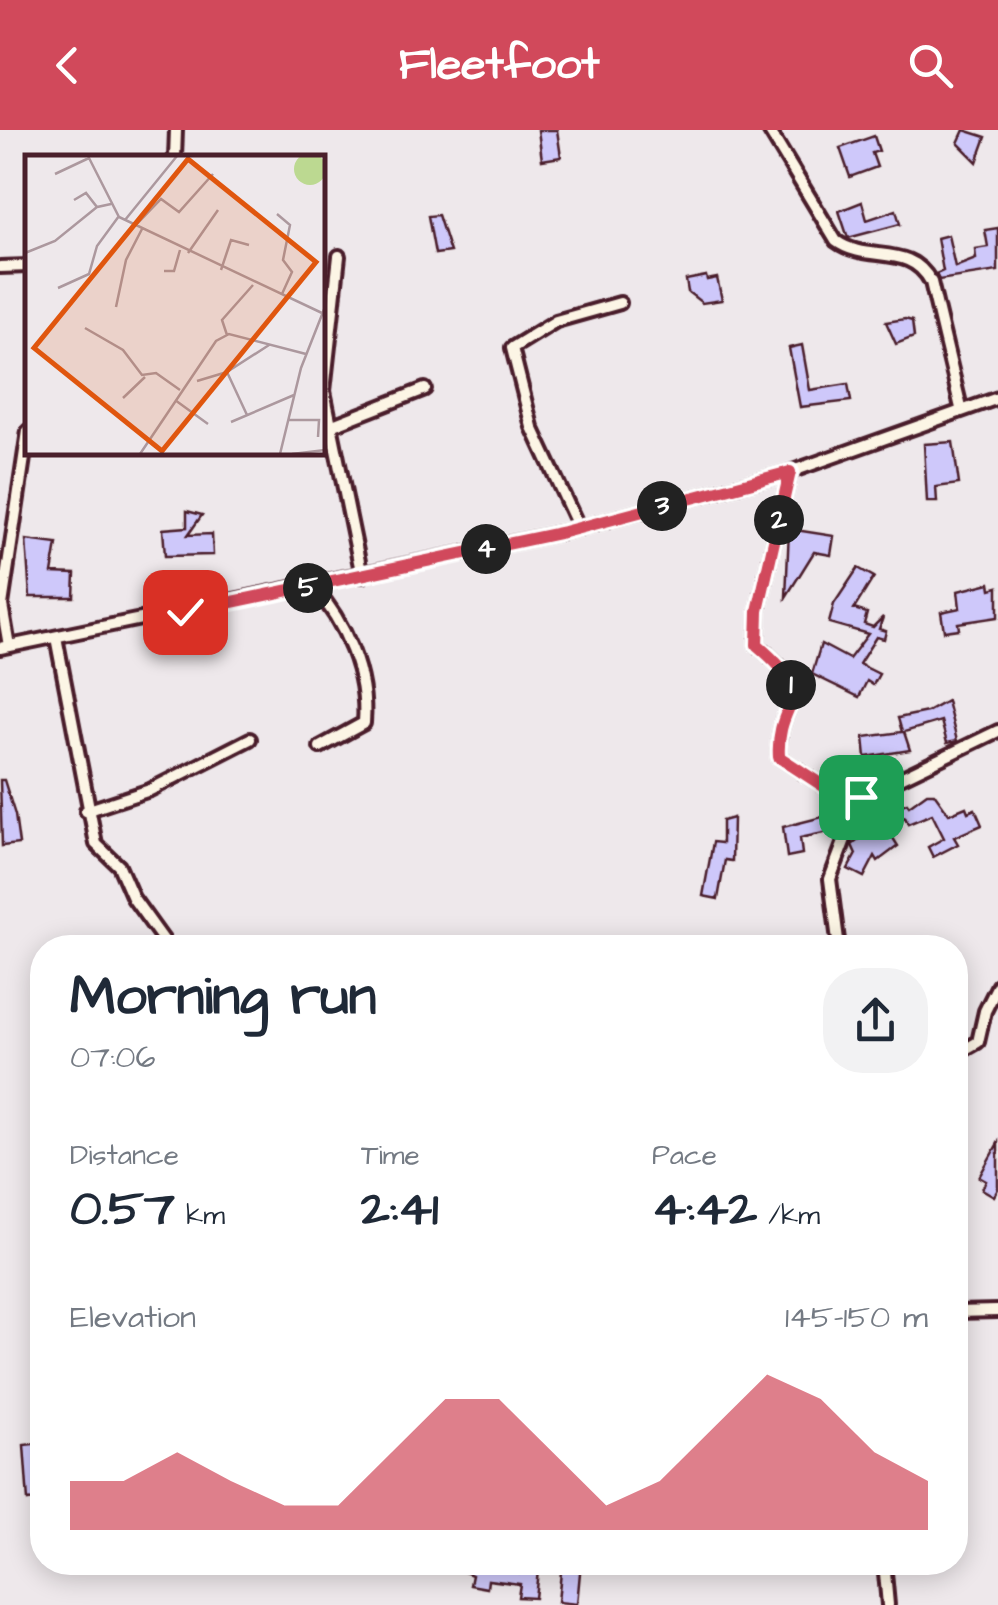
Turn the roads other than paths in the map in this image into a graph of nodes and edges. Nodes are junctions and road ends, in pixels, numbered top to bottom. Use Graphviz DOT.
graph roads {
  1 [pos="176,130"];
  2 [pos="769,130"];
  3 [pos="175,155"];
  4 [pos="340,256"];
  5 [pos="25,266"];
  6 [pos="0,267"];
  7 [pos="620,303"];
  8 [pos="325,383"];
  9 [pos="425,389"];
  10 [pos="325,395"];
  11 [pos="998,398"];
  12 [pos="961,408"];
  13 [pos="333,426"];
  14 [pos="25,452"];
  15 [pos="790,472"];
  16 [pos="579,528"];
  17 [pos="362,576"];
  18 [pos="314,586"];
  19 [pos="56,637"];
  20 [pos="4,647"];
  21 [pos="998,731"];
  22 [pos="250,739"];
  23 [pos="320,748"];
  24 [pos="857,808"];
  25 [pos="86,811"];
  26 [pos="160,935"];
  27 [pos="837,935"];
  28 [pos="998,985"];
  29 [pos="968,1048"];
  30 [pos="998,1311"];
  31 [pos="968,1312"];
  32 [pos="885,1575"];
  33 [pos="888,1605"];
  1 -- 3 [label="street"];
  2 -- 12 [label="street"];
  4 -- 8 [label="street"];
  5 -- 6 [label="street"];
  7 -- 16 [label="street"];
  9 -- 13 [label="street"];
  10 -- 13 [label="street"];
  11 -- 12 [label="street"];
  12 -- 15 [label="street"];
  13 -- 17 [label="street"];
  14 -- 20 [label="street"];
  15 -- 16 [label="street"];
  15 -- 24 [label="street"];
  16 -- 17 [label="street"];
  17 -- 18 [label="street"];
  18 -- 19 [label="street"];
  18 -- 23 [label="street"];
  19 -- 20 [label="street"];
  19 -- 25 [label="street"];
  21 -- 24 [label="street"];
  22 -- 25 [label="street"];
  24 -- 27 [label="street"];
  25 -- 26 [label="street"];
  28 -- 29 [label="street"];
  30 -- 31 [label="street"];
  32 -- 33 [label="street"];
}
